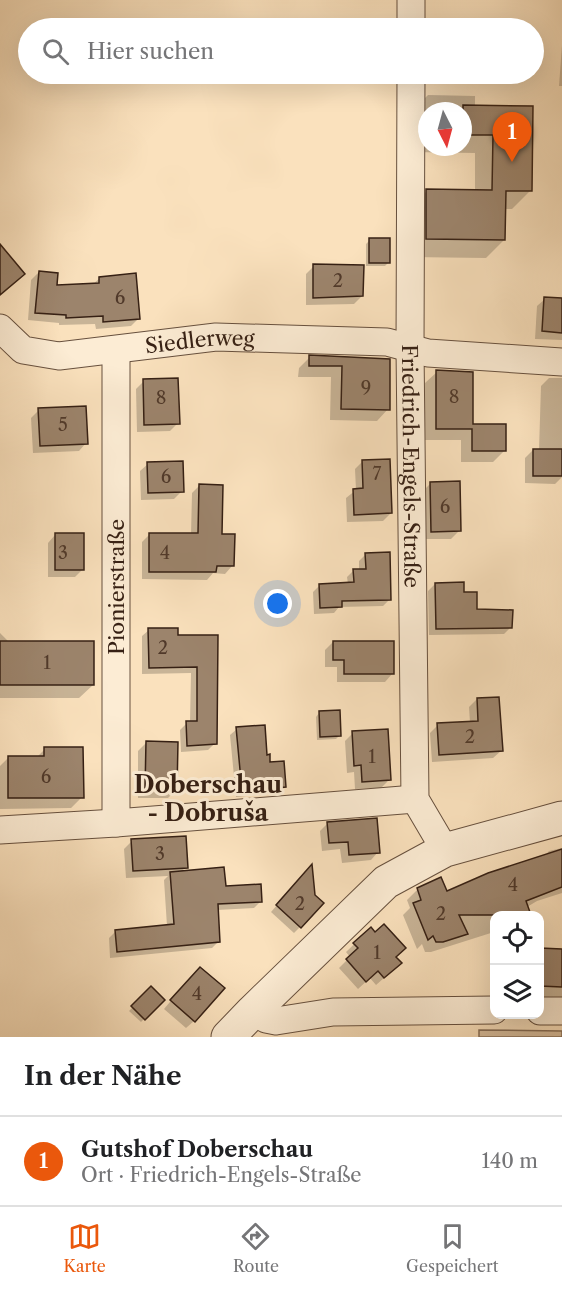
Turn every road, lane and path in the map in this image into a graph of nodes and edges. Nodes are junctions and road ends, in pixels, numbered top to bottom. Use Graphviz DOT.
graph roads {
  1 [pos="411,0"];
  2 [pos="411,18"];
  3 [pos="411,84"];
  4 [pos="0,328"];
  5 [pos="410,348"];
  6 [pos="116,350"];
  7 [pos="562,362"];
  8 [pos="415,799"];
  9 [pos="562,818"];
  10 [pos="116,823"];
  11 [pos="0,830"];
  12 [pos="445,850"];
  13 [pos="490,1010"];
  14 [pos="253,1011"];
  15 [pos="544,1011"];
  16 [pos="562,1011"];
  17 [pos="228,1037"];
  1 -- 2 [label="street"];
  3 -- 5 [label="street, Friedrich-Engels-Straße"];
  4 -- 6 [label="street, Siedlerweg"];
  5 -- 6 [label="street, Siedlerweg"];
  5 -- 7 [label="street, Siedlerweg"];
  5 -- 8 [label="street, Friedrich-Engels-Straße"];
  6 -- 10 [label="street, Pionierstraße"];
  8 -- 10 [label="street"];
  8 -- 12 [label="street, Friedrich-Engels-Straße"];
  9 -- 12 [label="street"];
  10 -- 11 [label="street"];
  12 -- 14 [label="street"];
  13 -- 14 [label="street"];
  14 -- 17 [label="street"];
  15 -- 16 [label="street"];
}
